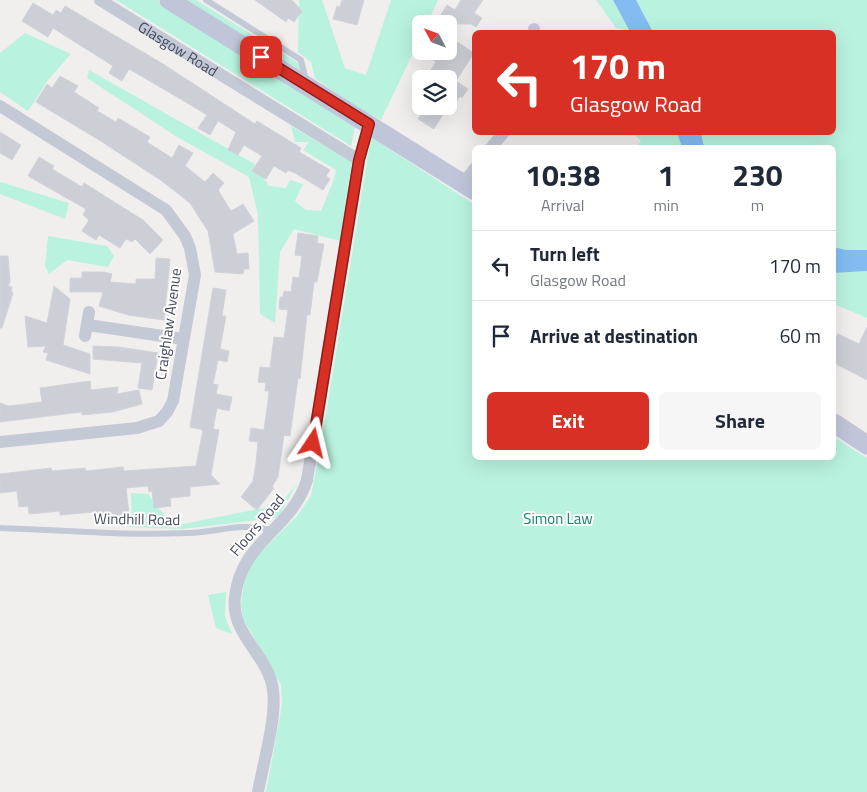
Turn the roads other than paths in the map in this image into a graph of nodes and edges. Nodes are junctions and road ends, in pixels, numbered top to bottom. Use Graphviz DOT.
graph roads {
  1 [pos="100,0"];
  2 [pos="169,0"];
  3 [pos="206,0"];
  4 [pos="306,85"];
  5 [pos="0,106"];
  6 [pos="369,124"];
  7 [pos="502,135"];
  8 [pos="493,145"];
  9 [pos="359,160"];
  10 [pos="469,187"];
  11 [pos="87,324"];
  12 [pos="183,339"];
  13 [pos="836,424"];
  14 [pos="0,442"];
  15 [pos="867,445"];
  16 [pos="0,528"];
  17 [pos="272,530"];
  18 [pos="258,792"];
  1 -- 9 [label="street, Glasgow Road"];
  2 -- 4 [label="main road"];
  3 -- 4 [label="lane"];
  4 -- 6 [label="main road"];
  5 -- 12 [label="street, Craighlaw Avenue"];
  6 -- 9 [label="street, Floors Road"];
  6 -- 10 [label="main road"];
  7 -- 8 [label="street"];
  9 -- 17 [label="street, Floors Road"];
  11 -- 12 [label="street"];
  12 -- 14 [label="street, Craighlaw Avenue"];
  13 -- 15 [label="main road"];
  16 -- 17 [label="lane, Windhill Road"];
  17 -- 18 [label="street, Floors Road"];
}
